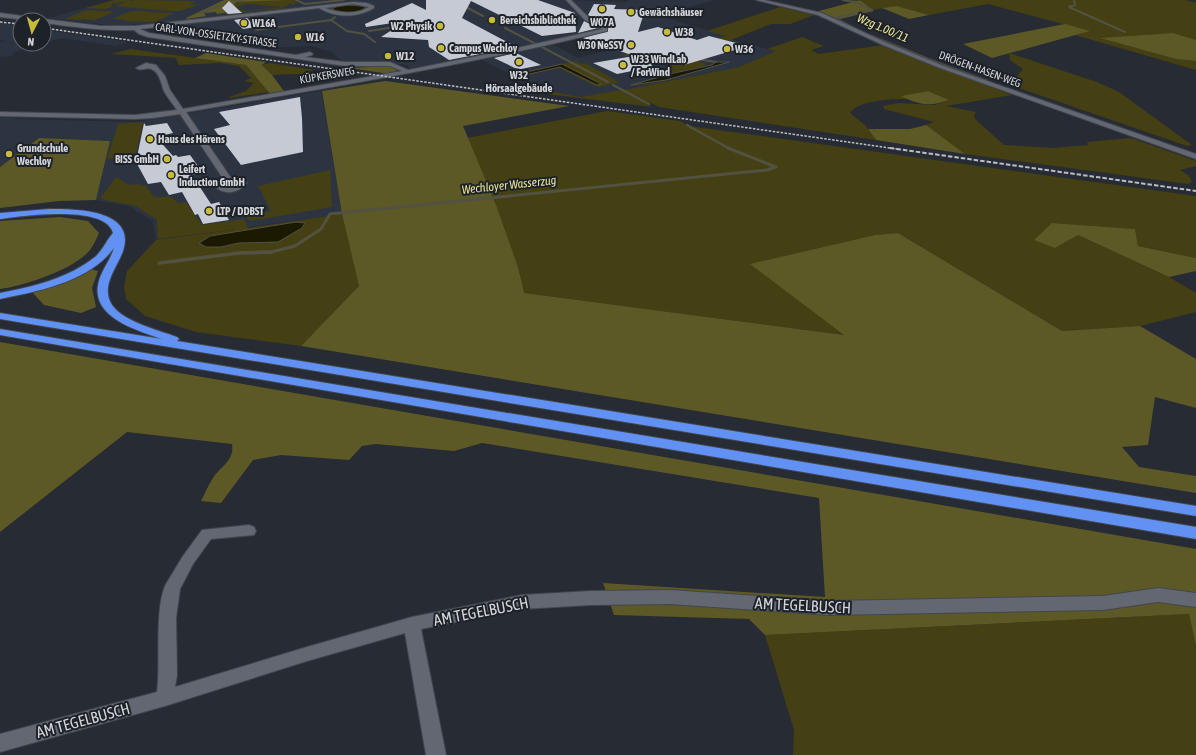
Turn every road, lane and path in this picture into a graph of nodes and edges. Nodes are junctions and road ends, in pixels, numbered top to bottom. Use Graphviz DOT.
graph roads {
  1 [pos="568,0"];
  2 [pos="758,0"];
  3 [pos="319,6"];
  4 [pos="0,15"];
  5 [pos="12,17"];
  6 [pos="52,22"];
  7 [pos="135,28"];
  8 [pos="310,54"];
  9 [pos="296,57"];
  10 [pos="152,67"];
  11 [pos="408,72"];
  12 [pos="183,111"];
  13 [pos="0,114"];
  14 [pos="1196,157"];
  15 [pos="229,181"];
  16 [pos="0,216"];
  17 [pos="118,230"];
  18 [pos="0,296"];
  19 [pos="0,316"];
  20 [pos="0,332"];
  21 [pos="198,349"];
  22 [pos="1196,511"];
  23 [pos="249,531"];
  24 [pos="1196,533"];
  25 [pos="1196,600"];
  26 [pos="412,624"];
  27 [pos="165,698"];
  28 [pos="0,743"];
  29 [pos="436,755"];
  1 -- 11 [label="street, KÜPKERSWEG"];
  2 -- 14 [label="street, DRÖGEN-HASEN-WEG"];
  3 -- 3 [label="street, CARL-VON-OSSIETZKY-STRASSE"];
  3 -- 7 [label="street, CARL-VON-OSSIETZKY-STRASSE"];
  4 -- 5 [label="street"];
  6 -- 7 [label="street, CARL-VON-OSSIETZKY-STRASSE"];
  7 -- 9 [label="street, CARL-VON-OSSIETZKY-STRASSE"];
  8 -- 9 [label="street, CARL-VON-OSSIETZKY-STRASSE"];
  9 -- 11 [label="street, CARL-VON-OSSIETZKY-STRASSE"];
  10 -- 12 [label="street"];
  11 -- 12 [label="street, KÜPKERSWEG"];
  12 -- 13 [label="street, KÜPKERSWEG"];
  12 -- 15 [label="street"];
  16 -- 17 [label="highway"];
  17 -- 18 [label="highway"];
  17 -- 21 [label="highway"];
  19 -- 21 [label="highway"];
  20 -- 24 [label="highway"];
  21 -- 22 [label="highway"];
  23 -- 27 [label="street"];
  25 -- 26 [label="street, AM TEGELBUSCH"];
  26 -- 27 [label="street, AM TEGELBUSCH"];
  26 -- 29 [label="street"];
  27 -- 28 [label="street, AM TEGELBUSCH"];
}
